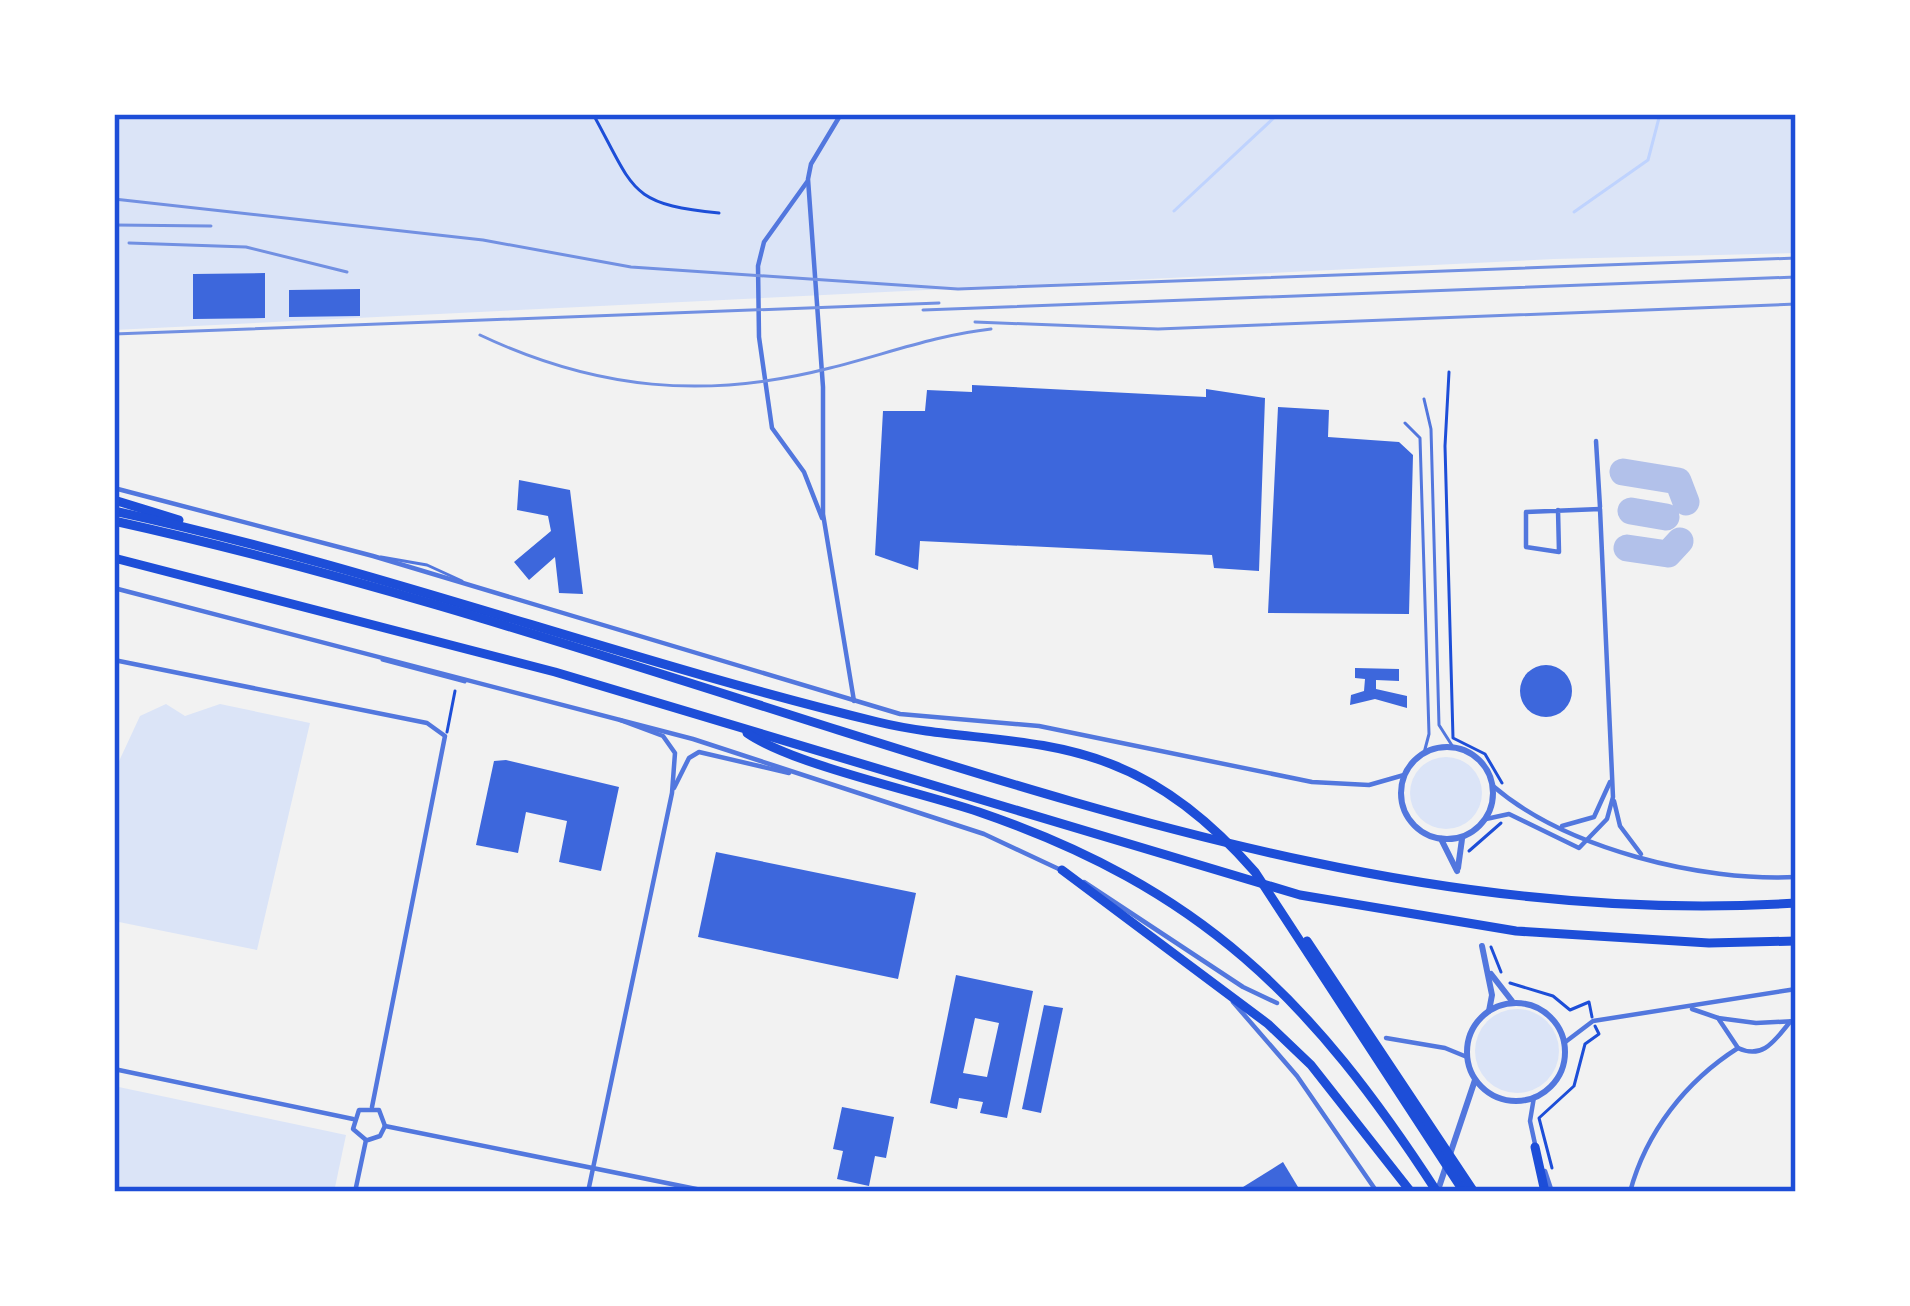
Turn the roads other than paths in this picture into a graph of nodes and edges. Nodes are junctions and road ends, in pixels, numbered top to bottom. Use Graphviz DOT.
graph roads {
  1 [pos="841,114"];
  2 [pos="808,179"];
  3 [pos="1424,399"];
  4 [pos="1405,423"];
  5 [pos="1596,441"];
  6 [pos="114,488"];
  7 [pos="114,500"];
  8 [pos="1600,509"];
  9 [pos="1558,510"];
  10 [pos="114,511"];
  11 [pos="114,521"];
  12 [pos="825,523"];
  13 [pos="235,539"];
  14 [pos="114,558"];
  15 [pos="114,588"];
  16 [pos="114,660"];
  17 [pos="854,700"];
  18 [pos="581,706"];
  19 [pos="737,727"];
  20 [pos="1453,747"];
  21 [pos="1424,753"];
  22 [pos="1404,775"];
  23 [pos="1612,777"];
  24 [pos="1493,786"];
  25 [pos="852,790"];
  26 [pos="672,793"];
  27 [pos="1613,796"];
  28 [pos="1486,818"];
  29 [pos="1560,826"];
  30 [pos="1463,837"];
  31 [pos="1441,839"];
  32 [pos="1593,839"];
  33 [pos="1645,859"];
  34 [pos="1061,870"];
  35 [pos="1796,877"];
  36 [pos="1796,902"];
  37 [pos="1796,940"];
  38 [pos="1486,946"];
  39 [pos="1489,970"];
  40 [pos="1222,989"];
  41 [pos="1796,989"];
  42 [pos="1277,1003"];
  43 [pos="1513,1003"];
  44 [pos="1686,1007"];
  45 [pos="1489,1011"];
  46 [pos="1718,1018"];
  47 [pos="1793,1021"];
  48 [pos="1386,1038"];
  49 [pos="1564,1043"];
  50 [pos="1738,1048"];
  51 [pos="1467,1058"];
  52 [pos="114,1069"];
  53 [pos="1475,1080"];
  54 [pos="1534,1097"];
  55 [pos="372,1107"];
  56 [pos="353,1119"];
  57 [pos="385,1126"];
  58 [pos="366,1140"];
  59 [pos="1535,1147"];
  60 [pos="593,1168"];
  61 [pos="1453,1168"];
  62 [pos="355,1192"];
  63 [pos="588,1192"];
  64 [pos="711,1192"];
  65 [pos="1377,1192"];
  66 [pos="1411,1192"];
  67 [pos="1437,1192"];
  68 [pos="1464,1192"];
  69 [pos="1474,1192"];
  70 [pos="1548,1192"];
  71 [pos="1630,1192"];
  1 -- 2 [label="street"];
  2 -- 12 [label="street"];
  2 -- 12 [label="street"];
  3 -- 20 [label="lane"];
  4 -- 21 [label="lane"];
  5 -- 8 [label="street"];
  6 -- 17 [label="street"];
  7 -- 13 [label="highway"];
  8 -- 9 [label="street"];
  8 -- 23 [label="street"];
  9 -- 9 [label="street"];
  10 -- 13 [label="highway"];
  11 -- 36 [label="highway"];
  12 -- 17 [label="street"];
  13 -- 61 [label="highway"];
  14 -- 19 [label="highway"];
  15 -- 18 [label="street"];
  16 -- 55 [label="street"];
  17 -- 22 [label="street"];
  18 -- 25 [label="street"];
  18 -- 26 [label="street"];
  19 -- 37 [label="highway"];
  19 -- 67 [label="highway"];
  20 -- 21 [label="street"];
  20 -- 24 [label="street"];
  21 -- 22 [label="street"];
  22 -- 31 [label="street"];
  23 -- 27 [label="street"];
  23 -- 29 [label="street"];
  24 -- 28 [label="street"];
  24 -- 29 [label="street"];
  25 -- 26 [label="street"];
  25 -- 34 [label="street"];
  26 -- 60 [label="street"];
  27 -- 32 [label="street"];
  27 -- 33 [label="street"];
  28 -- 30 [label="street"];
  28 -- 32 [label="street"];
  29 -- 32 [label="street"];
  30 -- 31 [label="street"];
  30 -- 31 [label="street"];
  32 -- 33 [label="street"];
  33 -- 35 [label="street"];
  34 -- 40 [label="highway"];
  34 -- 42 [label="street"];
  38 -- 39 [label="street"];
  39 -- 43 [label="street"];
  39 -- 45 [label="street"];
  40 -- 65 [label="street"];
  40 -- 66 [label="highway"];
  41 -- 44 [label="street"];
  43 -- 45 [label="street"];
  43 -- 49 [label="street"];
  44 -- 46 [label="street"];
  44 -- 49 [label="street"];
  45 -- 51 [label="street"];
  46 -- 47 [label="street"];
  46 -- 50 [label="street"];
  47 -- 50 [label="street"];
  48 -- 51 [label="street"];
  49 -- 54 [label="street"];
  50 -- 71 [label="street"];
  51 -- 53 [label="street"];
  52 -- 56 [label="street"];
  53 -- 54 [label="street"];
  53 -- 67 [label="street"];
  54 -- 59 [label="street"];
  55 -- 56 [label="street"];
  55 -- 57 [label="street"];
  56 -- 58 [label="street"];
  57 -- 58 [label="street"];
  57 -- 60 [label="street"];
  58 -- 62 [label="street"];
  59 -- 70 [label="highway"];
  60 -- 63 [label="street"];
  60 -- 64 [label="street"];
  61 -- 68 [label="highway"];
  61 -- 69 [label="highway"];
}
